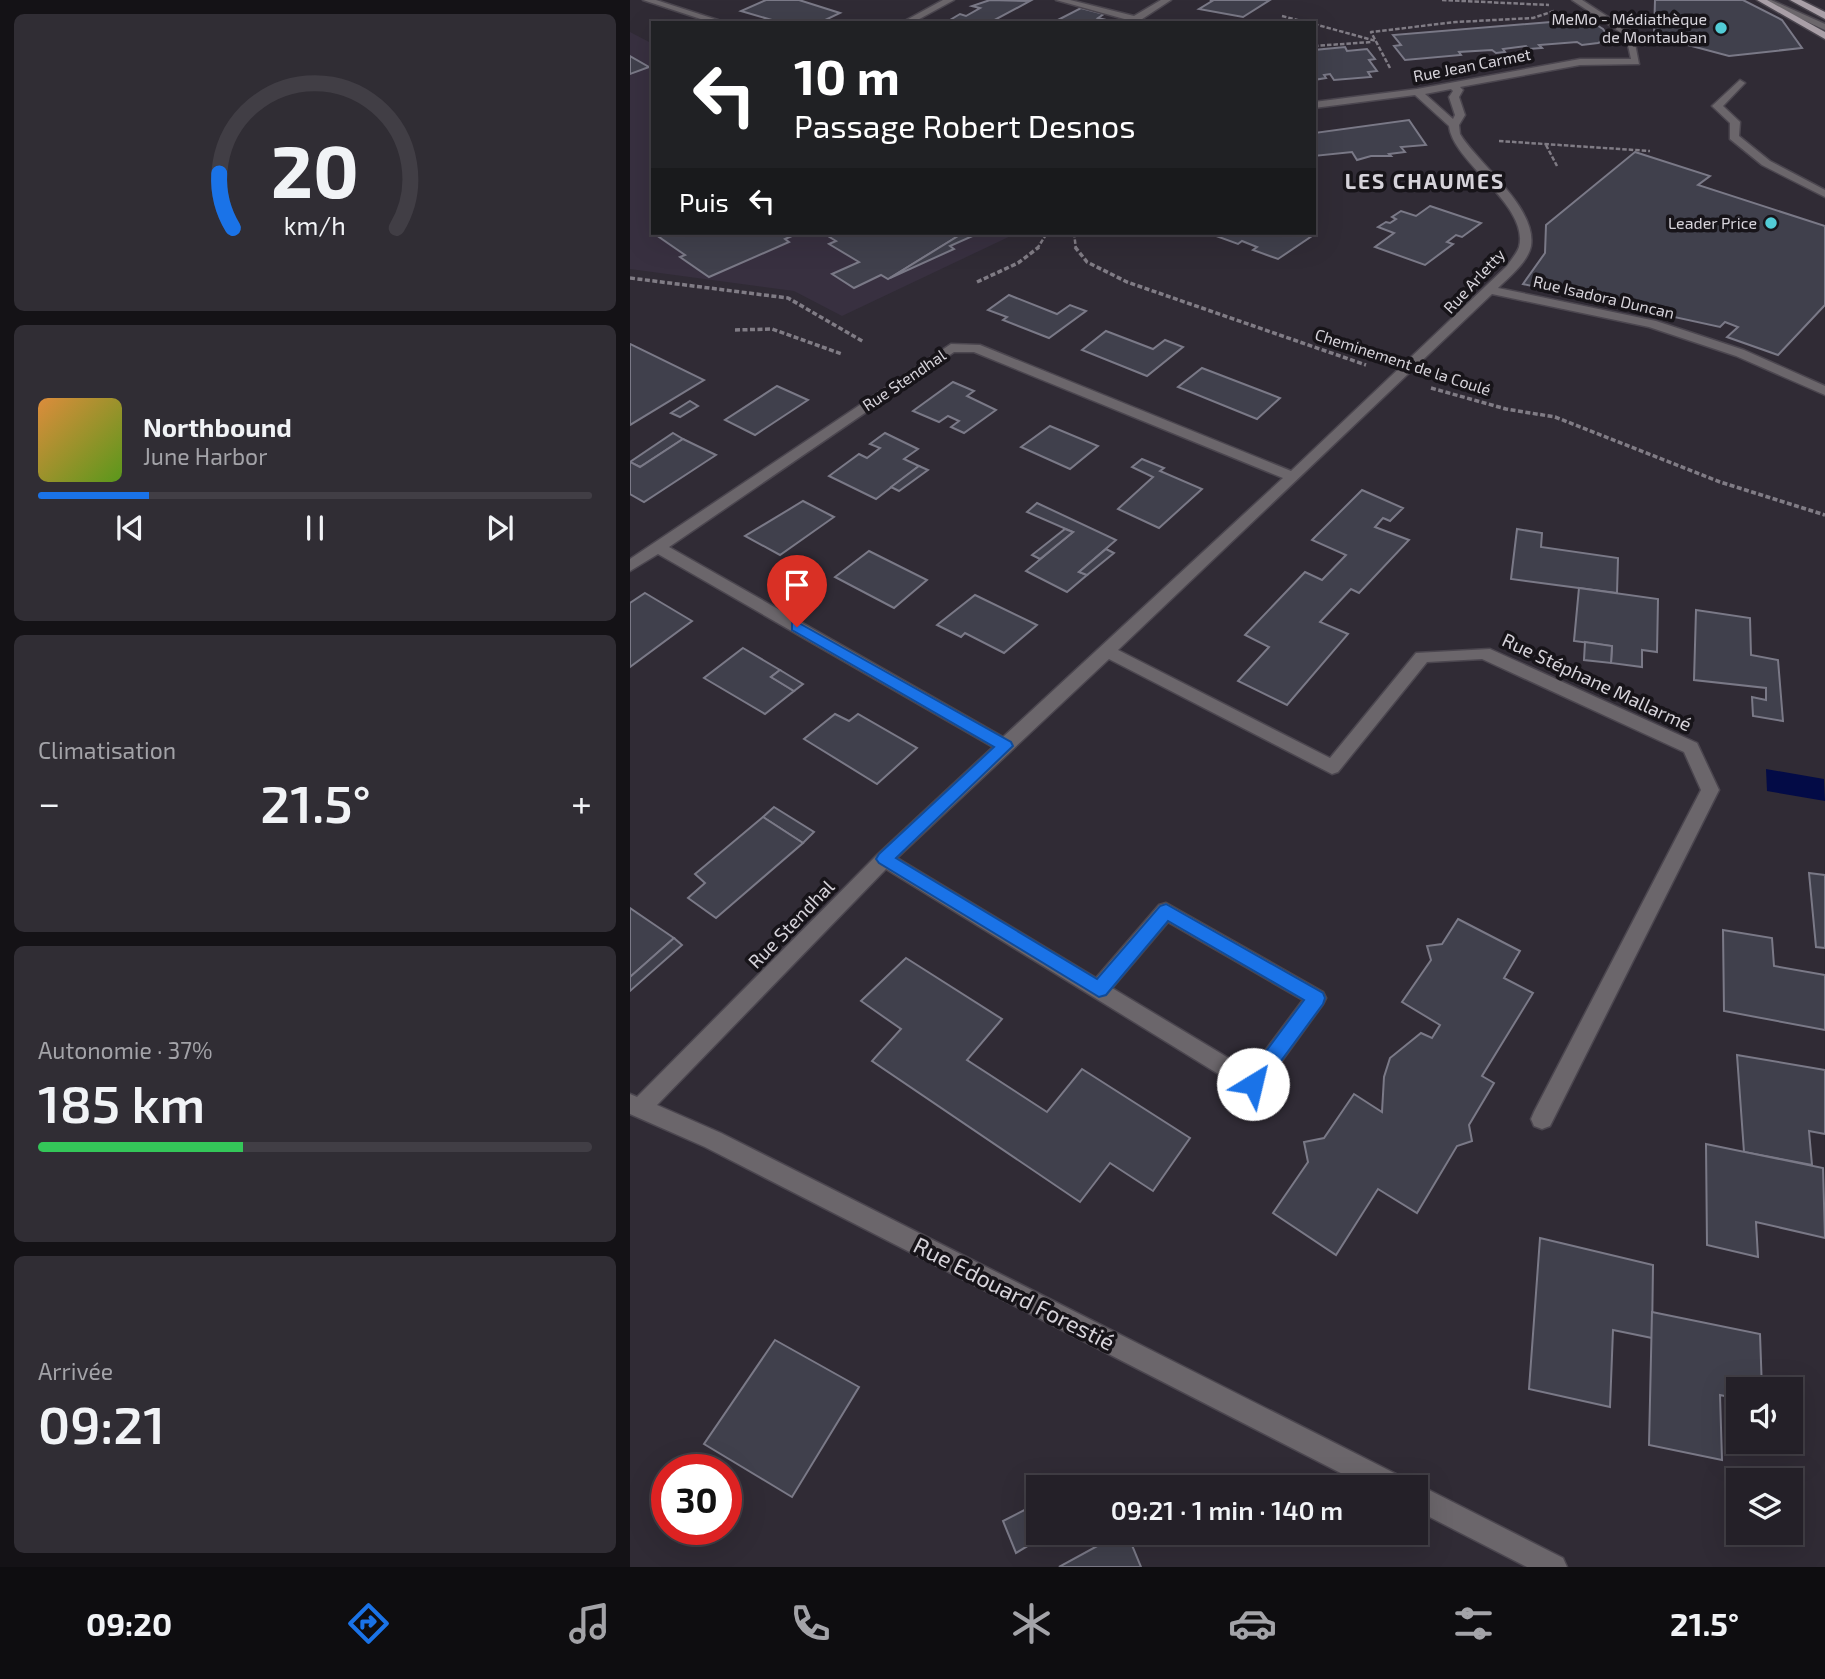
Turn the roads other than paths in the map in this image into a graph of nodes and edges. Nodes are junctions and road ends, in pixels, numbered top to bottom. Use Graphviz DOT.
graph roads {
  1 [pos="647,0"];
  2 [pos="950,0"];
  3 [pos="1060,0"];
  4 [pos="1167,0"];
  5 [pos="1763,0"];
  6 [pos="1794,0"];
  7 [pos="1574,3"];
  8 [pos="1825,16"];
  9 [pos="716,21"];
  10 [pos="909,21"];
  11 [pos="1132,21"];
  12 [pos="1825,27"];
  13 [pos="1825,36"];
  14 [pos="1740,83"];
  15 [pos="1452,85"];
  16 [pos="1418,92"];
  17 [pos="1316,104"];
  18 [pos="1454,125"];
  19 [pos="1825,194"];
  20 [pos="1490,290"];
  21 [pos="1400,377"];
  22 [pos="1824,389"];
  23 [pos="1293,477"];
  24 [pos="658,547"];
  25 [pos="630,566"];
  26 [pos="1107,651"];
  27 [pos="1005,746"];
  28 [pos="884,859"];
  29 [pos="1099,989"];
  30 [pos="636,1106"];
  31 [pos="1542,1119"];
  32 [pos="1371,1475"];
  33 [pos="1428,1503"];
  34 [pos="1553,1567"];
  1 -- 9 [label="street"];
  2 -- 10 [label="street"];
  3 -- 11 [label="street"];
  4 -- 11 [label="street"];
  5 -- 12 [label="street"];
  5 -- 13 [label="main road"];
  6 -- 8 [label="main road"];
  7 -- 15 [label="street, Rue Jean Carmet"];
  14 -- 19 [label="street"];
  15 -- 16 [label="street, Rue Jean Carmet"];
  15 -- 18 [label="street"];
  16 -- 17 [label="street, Rue Jean Carmet"];
  16 -- 18 [label="street"];
  18 -- 20 [label="street, Rue Arletty"];
  20 -- 21 [label="street, Rue Arletty"];
  20 -- 22 [label="street, Rue Isadora Duncan"];
  21 -- 23 [label="street, Rue Stendhal"];
  23 -- 24 [label="street, Rue Stendhal"];
  23 -- 26 [label="street, Rue Stendhal"];
  24 -- 25 [label="street, Rue Stendhal"];
  24 -- 27 [label="street"];
  26 -- 27 [label="street, Rue Stendhal"];
  26 -- 31 [label="street, Rue Stéphane Mallarmé"];
  27 -- 28 [label="street, Rue Stendhal"];
  28 -- 29 [label="street"];
  28 -- 30 [label="street, Rue Stendhal"];
  29 -- 29 [label="street"];
  30 -- 32 [label="street, Rue Edouard Forestié"];
  33 -- 34 [label="street"];
}
